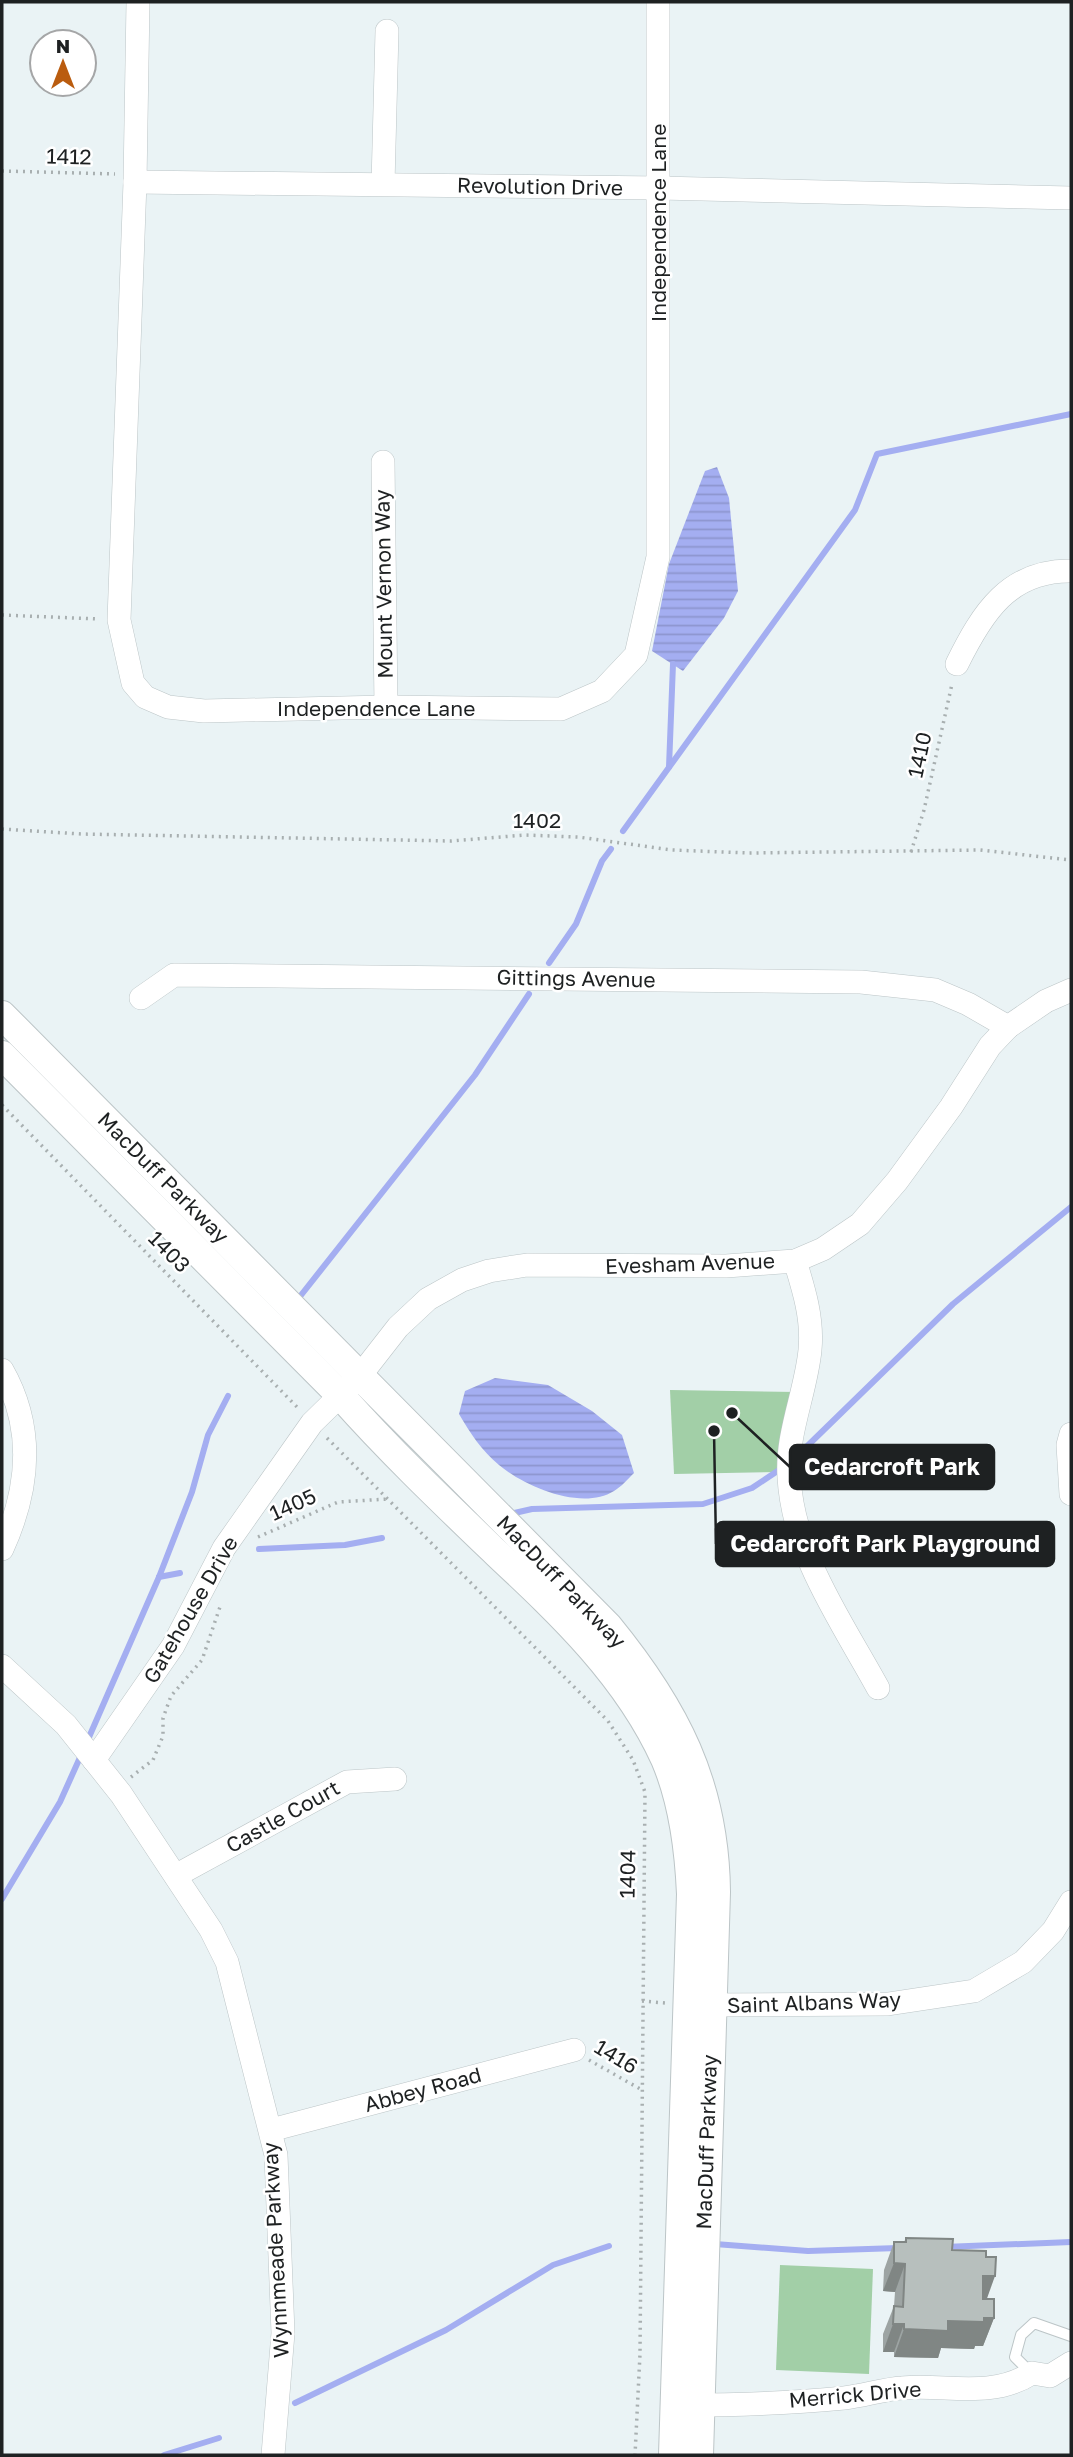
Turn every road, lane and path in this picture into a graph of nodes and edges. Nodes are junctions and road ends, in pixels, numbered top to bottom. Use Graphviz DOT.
graph roads {
  1 [pos="138,2"];
  2 [pos="658,2"];
  3 [pos="387,31"];
  4 [pos="2,171"];
  5 [pos="135,178"];
  6 [pos="383,184"];
  7 [pos="660,188"];
  8 [pos="1071,198"];
  9 [pos="383,462"];
  10 [pos="1071,571"];
  11 [pos="2,615"];
  12 [pos="119,620"];
  13 [pos="957,664"];
  14 [pos="386,707"];
  15 [pos="2,829"];
  16 [pos="911,852"];
  17 [pos="1071,860"];
  18 [pos="1071,990"];
  19 [pos="141,998"];
  20 [pos="2,1015"];
  21 [pos="1008,1027"];
  22 [pos="2,1055"];
  23 [pos="2,1105"];
  24 [pos="795,1261"];
  25 [pos="2,1370"];
  26 [pos="350,1387"];
  27 [pos="312,1423"];
  28 [pos="1071,1434"];
  29 [pos="1071,1494"];
  30 [pos="388,1499"];
  31 [pos="253,1539"];
  32 [pos="2,1549"];
  33 [pos="224,1593"];
  34 [pos="2,1666"];
  35 [pos="878,1688"];
  36 [pos="94,1760"];
  37 [pos="395,1779"];
  38 [pos="121,1794"];
  39 [pos="177,1875"];
  40 [pos="1071,1902"];
  41 [pos="700,2006"];
  42 [pos="574,2050"];
  43 [pos="642,2090"];
  44 [pos="271,2130"];
  45 [pos="1071,2336"];
  46 [pos="1071,2363"];
  47 [pos="1031,2373"];
  48 [pos="688,2404"];
  49 [pos="273,2455"];
  50 [pos="635,2455"];
  51 [pos="673,2455"];
  52 [pos="699,2455"];
  1 -- 5 [label="street, Independence Lane"];
  2 -- 7 [label="street, Independence Lane"];
  3 -- 6 [label="street"];
  4 -- 5 [label="path, 1412"];
  5 -- 6 [label="street, Revolution Drive"];
  5 -- 12 [label="street, Independence Lane"];
  6 -- 7 [label="street, Revolution Drive"];
  7 -- 8 [label="street, Revolution Drive"];
  7 -- 14 [label="street, Independence Lane"];
  9 -- 14 [label="street, Mount Vernon Way"];
  10 -- 13 [label="street"];
  11 -- 12 [label="path"];
  12 -- 14 [label="street, Independence Lane"];
  13 -- 16 [label="path, 1410"];
  15 -- 16 [label="path, 1402"];
  16 -- 17 [label="path, 1402"];
  18 -- 21 [label="street, Evesham Avenue"];
  19 -- 21 [label="street, Gittings Avenue"];
  20 -- 26 [label="street, MacDuff Parkway"];
  21 -- 24 [label="street, Evesham Avenue"];
  22 -- 26 [label="street, MacDuff Parkway"];
  23 -- 27 [label="path, 1403"];
  24 -- 26 [label="street, Evesham Avenue"];
  24 -- 35 [label="street"];
  25 -- 32 [label="street"];
  26 -- 27 [label="street, Gatehouse Drive"];
  26 -- 41 [label="street, MacDuff Parkway"];
  27 -- 30 [label="path, 1404"];
  27 -- 36 [label="street, Gatehouse Drive"];
  28 -- 29 [label="street"];
  30 -- 31 [label="path, 1405"];
  30 -- 43 [label="path, 1404"];
  33 -- 38 [label="path"];
  34 -- 36 [label="street, Wynnmeade Parkway"];
  36 -- 38 [label="street, Wynnmeade Parkway"];
  37 -- 39 [label="street, Castle Court"];
  38 -- 39 [label="street, Wynnmeade Parkway"];
  39 -- 44 [label="street, Wynnmeade Parkway"];
  40 -- 41 [label="street, Saint Albans Way"];
  41 -- 48 [label="street, MacDuff Parkway"];
  42 -- 43 [label="path, 1416"];
  42 -- 44 [label="street, Abbey Road"];
  43 -- 50 [label="path, 1404"];
  44 -- 49 [label="street, Wynnmeade Parkway"];
  45 -- 47 [label="lane"];
  46 -- 47 [label="street, Merrick Drive"];
  47 -- 48 [label="street, Merrick Drive"];
  48 -- 51 [label="street, MacDuff Parkway"];
  48 -- 52 [label="street, MacDuff Parkway"];
}
